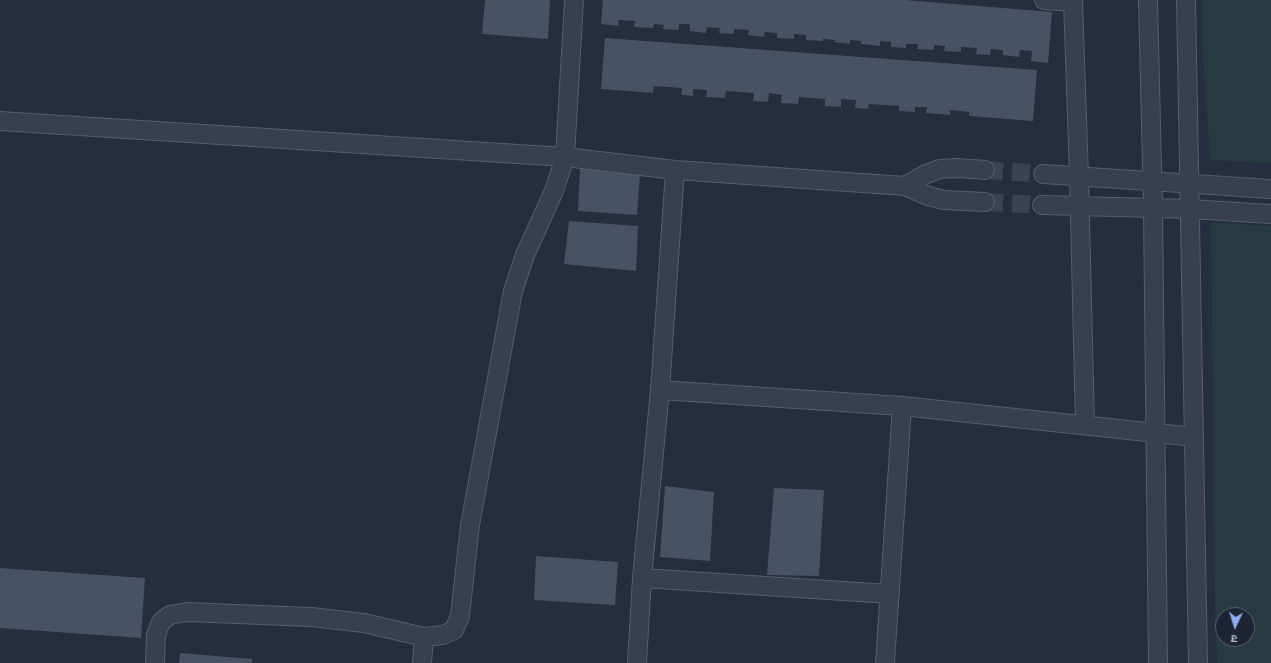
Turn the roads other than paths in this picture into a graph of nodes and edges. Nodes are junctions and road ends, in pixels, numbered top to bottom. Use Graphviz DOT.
graph roads {
  1 [pos="574,0"];
  2 [pos="1044,0"];
  3 [pos="1148,0"];
  4 [pos="1186,0"];
  5 [pos="1073,1"];
  6 [pos="0,121"];
  7 [pos="565,157"];
  8 [pos="675,170"];
  9 [pos="985,170"];
  10 [pos="1043,174"];
  11 [pos="1079,177"];
  12 [pos="1152,182"];
  13 [pos="1190,184"];
  14 [pos="905,186"];
  15 [pos="1271,189"];
  16 [pos="985,202"];
  17 [pos="1042,205"];
  18 [pos="1080,206"];
  19 [pos="1153,208"];
  20 [pos="1190,210"];
  21 [pos="1271,214"];
  22 [pos="660,390"];
  23 [pos="902,406"];
  24 [pos="1085,425"];
  25 [pos="1155,433"];
  26 [pos="1194,437"];
  27 [pos="642,578"];
  28 [pos="890,594"];
  29 [pos="424,637"];
  30 [pos="154,663"];
  31 [pos="422,663"];
  32 [pos="637,663"];
  33 [pos="885,663"];
  34 [pos="1158,663"];
  35 [pos="1198,663"];
  1 -- 7 [label="street"];
  2 -- 5 [label="street"];
  3 -- 12 [label="street"];
  4 -- 13 [label="street"];
  5 -- 11 [label="street"];
  6 -- 7 [label="street"];
  7 -- 8 [label="street"];
  7 -- 29 [label="street"];
  8 -- 14 [label="street"];
  8 -- 22 [label="street"];
  9 -- 14 [label="street"];
  10 -- 11 [label="street"];
  11 -- 12 [label="street"];
  11 -- 18 [label="street"];
  12 -- 13 [label="street"];
  12 -- 19 [label="street"];
  13 -- 15 [label="street"];
  13 -- 20 [label="street"];
  14 -- 16 [label="street"];
  17 -- 18 [label="street"];
  18 -- 19 [label="street"];
  18 -- 24 [label="street"];
  19 -- 20 [label="street"];
  19 -- 25 [label="street"];
  20 -- 21 [label="street"];
  20 -- 26 [label="street"];
  22 -- 23 [label="street"];
  22 -- 27 [label="street"];
  23 -- 24 [label="street"];
  23 -- 28 [label="street"];
  24 -- 25 [label="street"];
  25 -- 26 [label="street"];
  25 -- 34 [label="street"];
  26 -- 35 [label="street"];
  27 -- 28 [label="street"];
  27 -- 32 [label="street"];
  28 -- 33 [label="street"];
  29 -- 30 [label="street"];
  29 -- 31 [label="street"];
}
